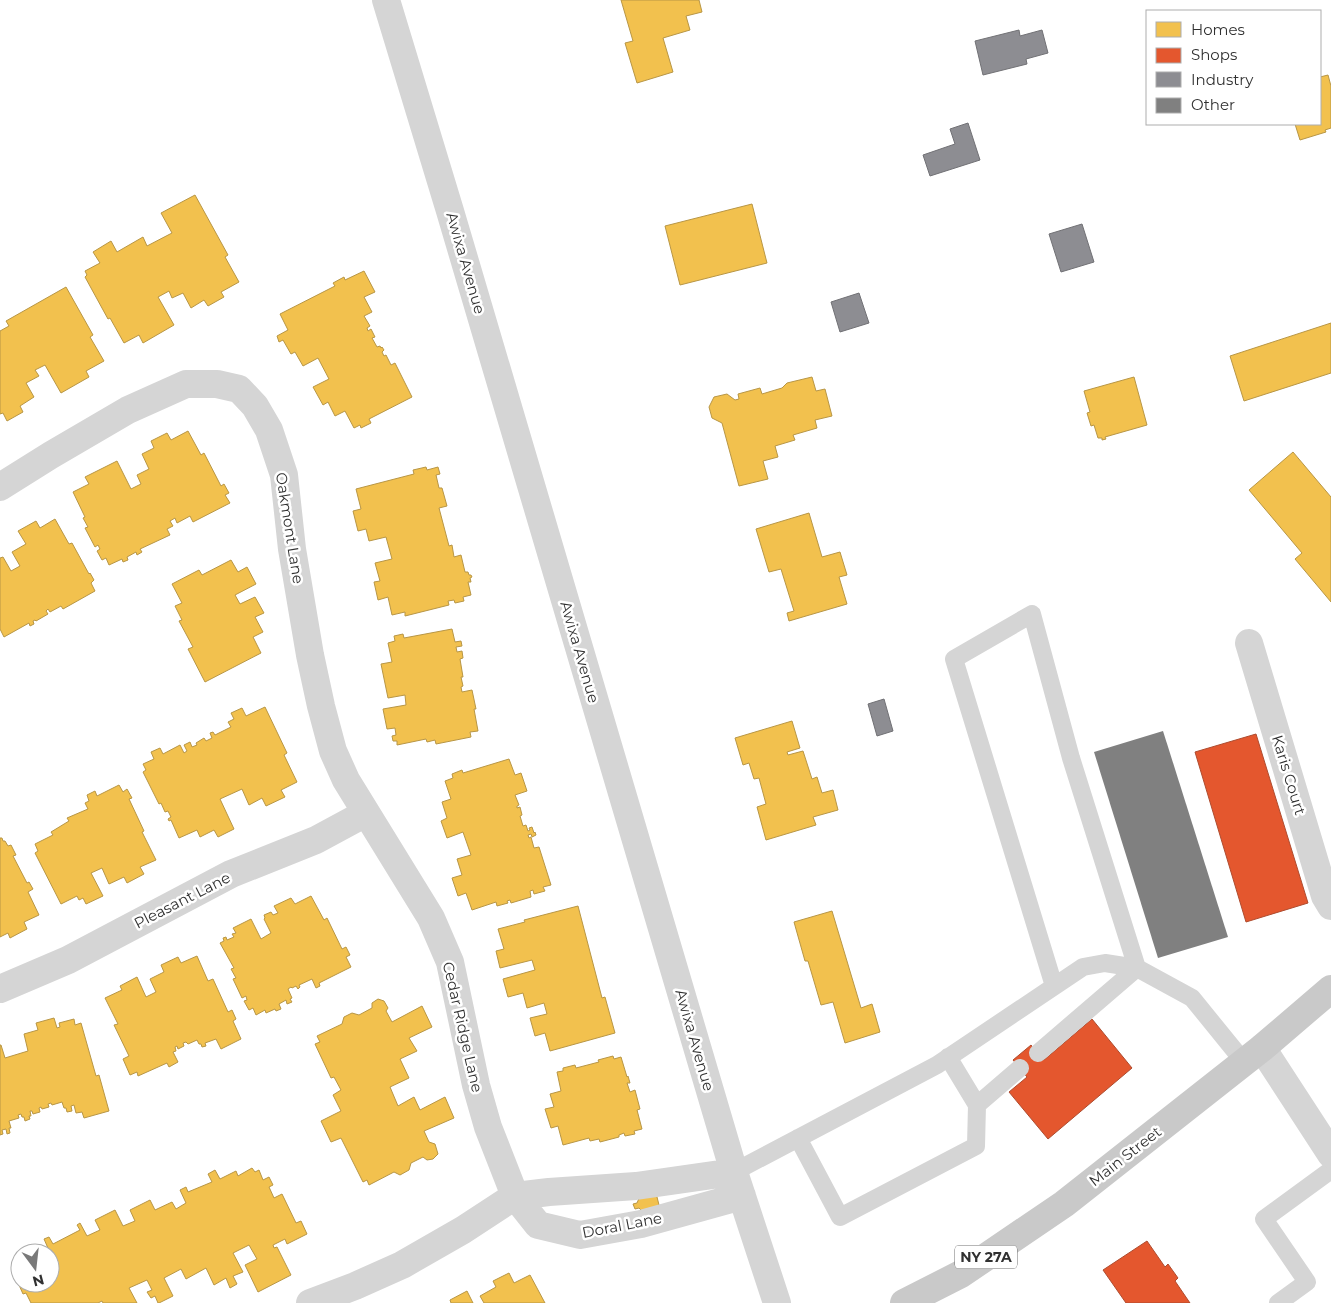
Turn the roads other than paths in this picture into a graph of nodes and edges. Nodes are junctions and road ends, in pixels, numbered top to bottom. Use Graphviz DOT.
graph roads {
  1 [pos="386,0"];
  2 [pos="0,487"];
  3 [pos="1248,643"];
  4 [pos="366,813"];
  5 [pos="1331,906"];
  6 [pos="1137,968"];
  7 [pos="1054,986"];
  8 [pos="1331,989"];
  9 [pos="0,990"];
  10 [pos="1038,1053"];
  11 [pos="1253,1055"];
  12 [pos="948,1058"];
  13 [pos="1020,1068"];
  14 [pos="977,1106"];
  15 [pos="798,1138"];
  16 [pos="1331,1154"];
  17 [pos="1331,1170"];
  18 [pos="738,1184"];
  19 [pos="515,1196"];
  20 [pos="310,1303"];
  21 [pos="777,1303"];
  22 [pos="904,1303"];
  23 [pos="1278,1303"];
  1 -- 18 [label="street, Awixa Avenue"];
  2 -- 4 [label="street, Oakmont Lane"];
  3 -- 5 [label="street, Karis Court"];
  4 -- 9 [label="street, Pleasant Lane"];
  4 -- 19 [label="street, Cedar Ridge Lane"];
  6 -- 7 [label="lane"];
  6 -- 7 [label="lane"];
  6 -- 10 [label="lane"];
  6 -- 11 [label="lane"];
  7 -- 12 [label="lane"];
  8 -- 11 [label="main road, Main Street / NY 27A"];
  11 -- 16 [label="street"];
  11 -- 22 [label="main road, Main Street / NY 27A"];
  12 -- 14 [label="lane"];
  12 -- 15 [label="lane"];
  13 -- 14 [label="lane"];
  14 -- 15 [label="lane"];
  15 -- 18 [label="lane"];
  17 -- 23 [label="lane"];
  18 -- 19 [label="street"];
  18 -- 19 [label="street, Doral Lane"];
  18 -- 21 [label="street, Awixa Avenue"];
  19 -- 20 [label="street"];
}
